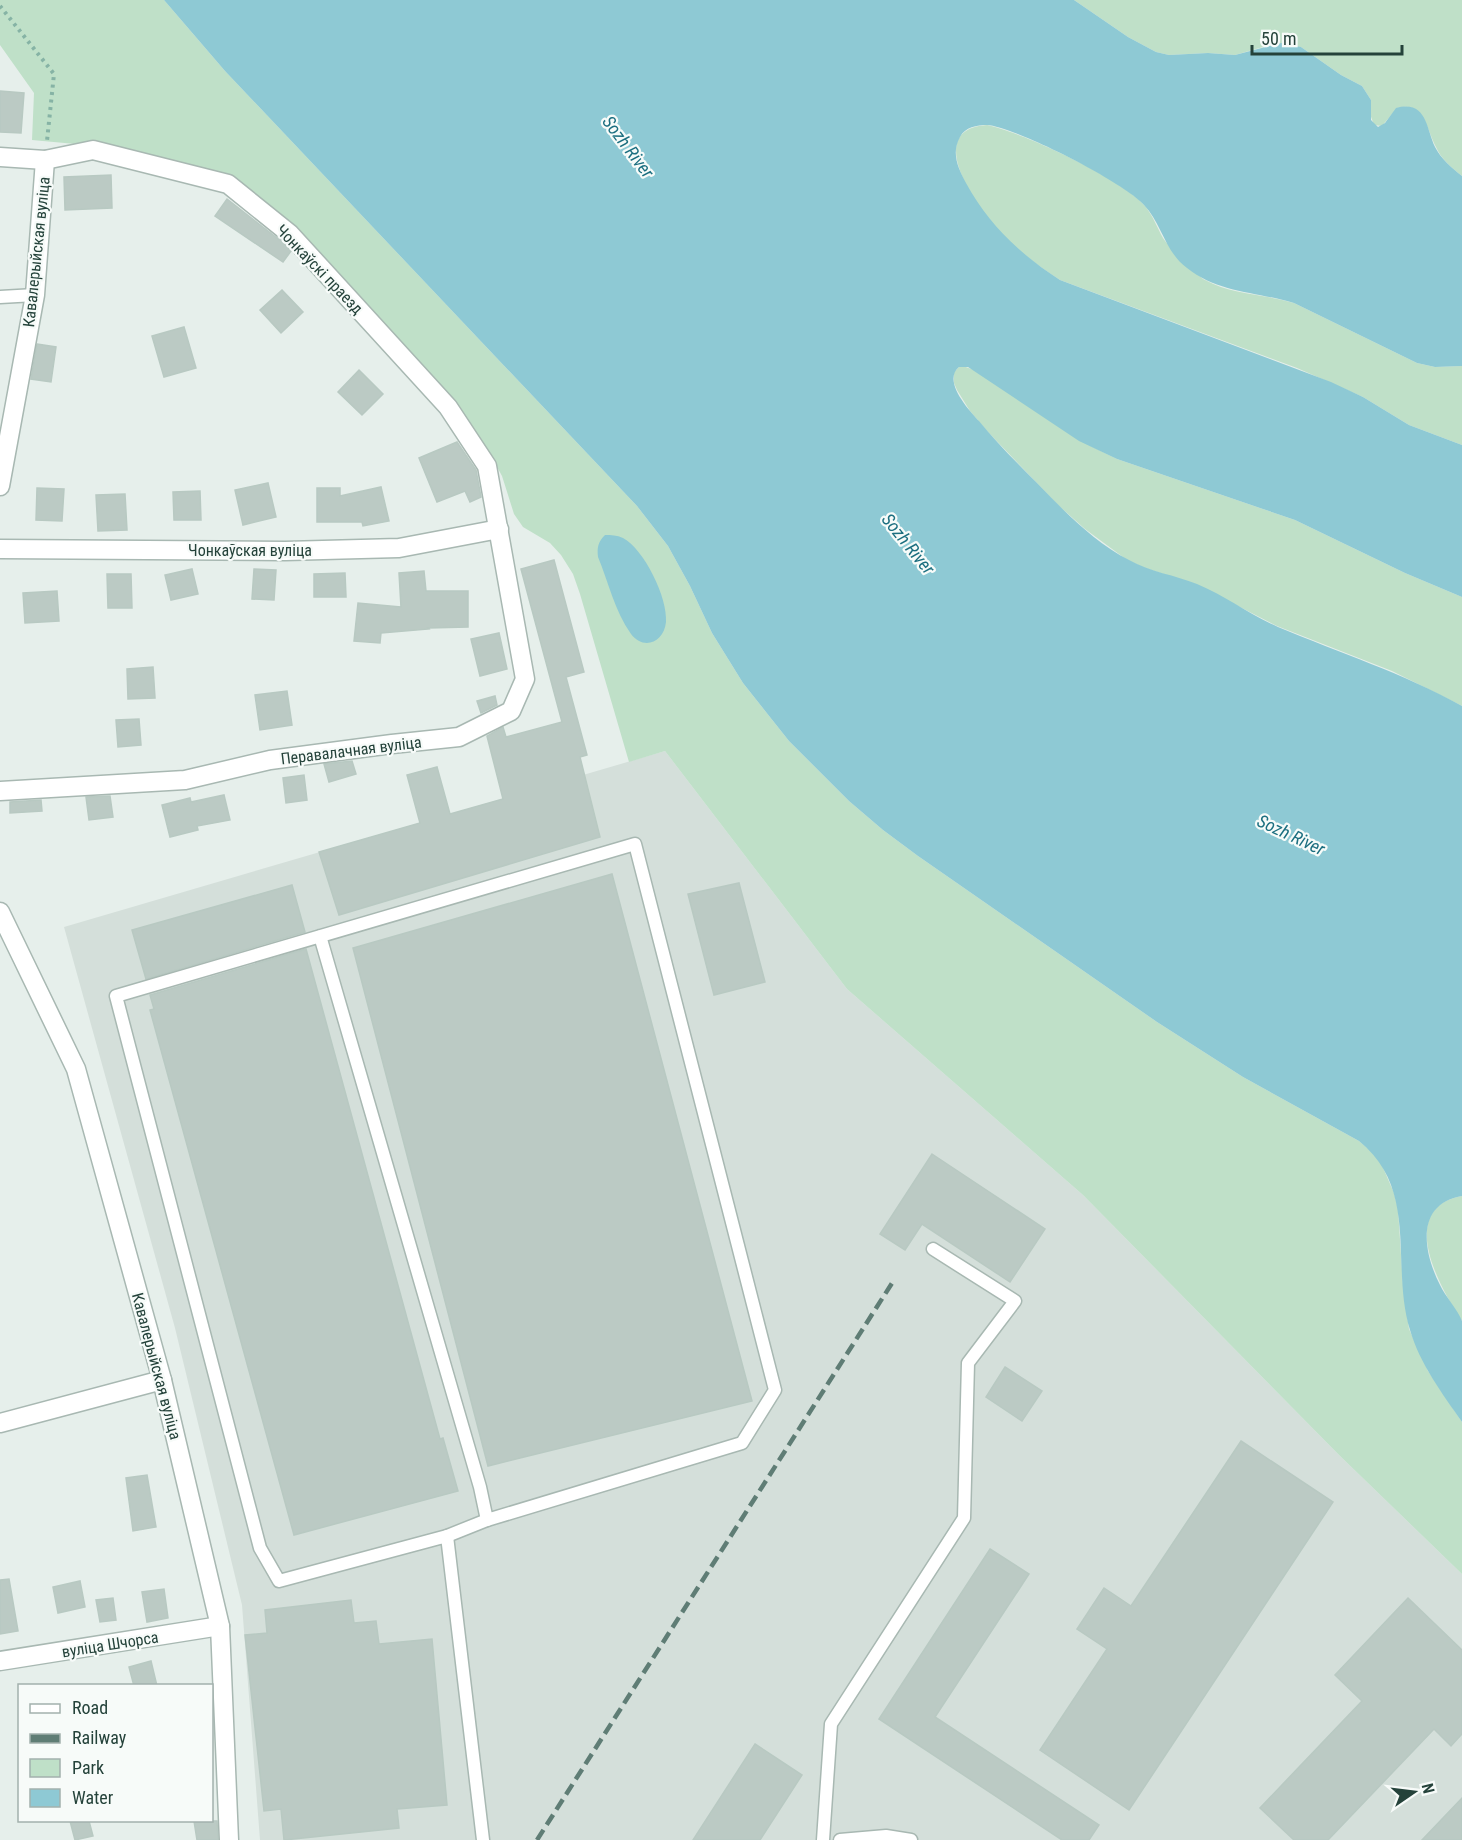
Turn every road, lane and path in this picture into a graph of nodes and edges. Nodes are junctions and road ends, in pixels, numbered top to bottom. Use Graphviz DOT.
graph roads {
  1 [pos="0,6"];
  2 [pos="0,158"];
  3 [pos="45,160"];
  4 [pos="35,295"];
  5 [pos="0,297"];
  6 [pos="0,486"];
  7 [pos="499,529"];
  8 [pos="0,549"];
  9 [pos="0,791"];
  10 [pos="0,912"];
  11 [pos="320,936"];
  12 [pos="933,1250"];
  13 [pos="162,1380"];
  14 [pos="0,1423"];
  15 [pos="487,1520"];
  16 [pos="447,1536"];
  17 [pos="220,1626"];
  18 [pos="0,1661"];
  19 [pos="229,1840"];
  20 [pos="483,1840"];
  21 [pos="823,1840"];
  22 [pos="840,1840"];
  23 [pos="911,1840"];
  1 -- 3 [label="path"];
  2 -- 3 [label="street, Чонкаўскі праезд"];
  3 -- 4 [label="street, Кавалерыйская вуліца"];
  3 -- 7 [label="street, Чонкаўскі праезд"];
  4 -- 5 [label="lane"];
  4 -- 6 [label="street, Кавалерыйская вуліца"];
  7 -- 8 [label="street, Чонкаўская вуліца"];
  7 -- 9 [label="street, Перавалачная вуліца"];
  10 -- 13 [label="street, Кавалерыйская вуліца"];
  11 -- 15 [label="lane"];
  11 -- 15 [label="lane"];
  11 -- 16 [label="lane"];
  12 -- 21 [label="lane"];
  13 -- 14 [label="street"];
  13 -- 17 [label="street, Кавалерыйская вуліца"];
  15 -- 16 [label="lane"];
  16 -- 20 [label="lane"];
  17 -- 18 [label="street, вуліца Шчорса"];
  17 -- 19 [label="street, Кавалерыйская вуліца"];
  22 -- 23 [label="lane"];
}
